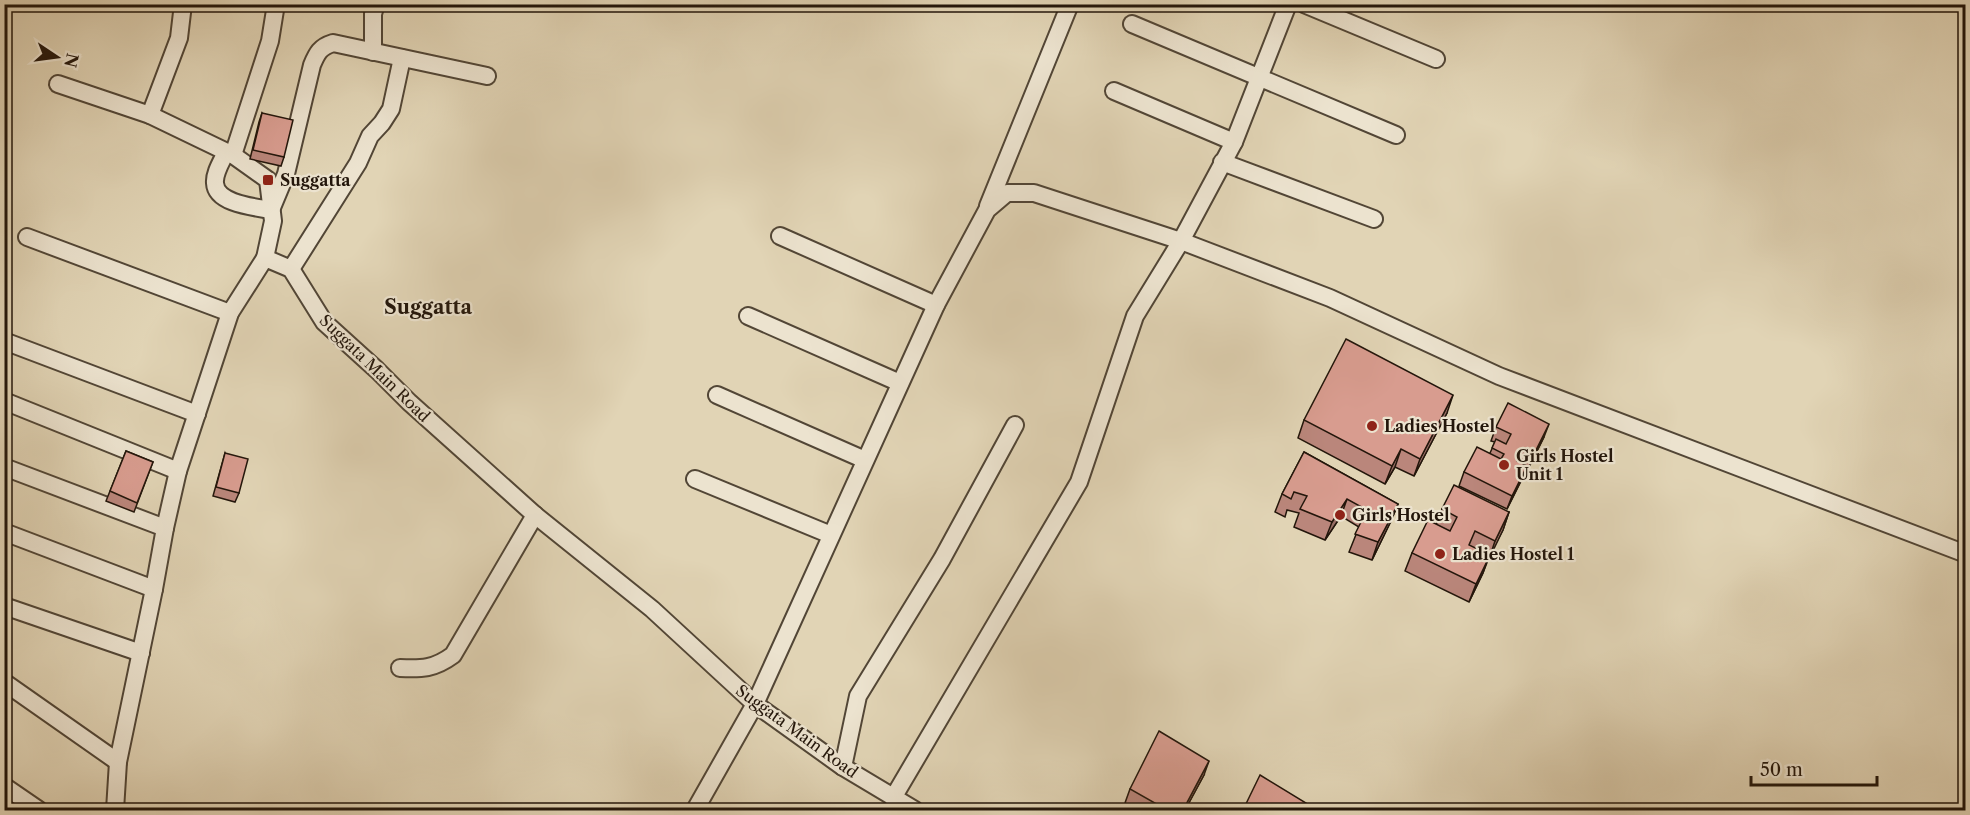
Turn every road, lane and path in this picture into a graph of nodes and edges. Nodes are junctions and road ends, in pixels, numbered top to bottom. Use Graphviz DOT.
graph roads {
  1 [pos="183,4"];
  2 [pos="276,4"];
  3 [pos="376,4"];
  4 [pos="1070,4"];
  5 [pos="1288,4"];
  6 [pos="1304,4"];
  7 [pos="1132,24"];
  8 [pos="373,52"];
  9 [pos="402,58"];
  10 [pos="1436,59"];
  11 [pos="487,76"];
  12 [pos="1259,77"];
  13 [pos="58,84"];
  14 [pos="1114,91"];
  15 [pos="150,114"];
  16 [pos="1396,135"];
  17 [pos="1234,142"];
  18 [pos="230,154"];
  19 [pos="1222,162"];
  20 [pos="271,210"];
  21 [pos="987,210"];
  22 [pos="1374,219"];
  23 [pos="780,236"];
  24 [pos="27,237"];
  25 [pos="1181,241"];
  26 [pos="265,258"];
  27 [pos="291,269"];
  28 [pos="936,305"];
  29 [pos="230,314"];
  30 [pos="748,316"];
  31 [pos="4,341"];
  32 [pos="900,383"];
  33 [pos="717,395"];
  34 [pos="4,401"];
  35 [pos="197,414"];
  36 [pos="1015,425"];
  37 [pos="865,460"];
  38 [pos="4,467"];
  39 [pos="178,471"];
  40 [pos="695,479"];
  41 [pos="536,516"];
  42 [pos="165,528"];
  43 [pos="4,532"];
  44 [pos="831,535"];
  45 [pos="1965,554"];
  46 [pos="154,589"];
  47 [pos="4,606"];
  48 [pos="141,653"];
  49 [pos="400,668"];
  50 [pos="4,682"];
  51 [pos="754,704"];
  52 [pos="118,762"];
  53 [pos="843,767"];
  54 [pos="4,786"];
  55 [pos="893,798"];
  56 [pos="700,809"];
  57 [pos="39,810"];
  58 [pos="115,810"];
  59 [pos="915,810"];
  1 -- 15 [label="street"];
  2 -- 18 [label="street"];
  3 -- 8 [label="street"];
  4 -- 21 [label="street"];
  5 -- 12 [label="street"];
  6 -- 10 [label="street"];
  7 -- 12 [label="street"];
  8 -- 9 [label="street"];
  8 -- 20 [label="street"];
  9 -- 11 [label="street"];
  9 -- 27 [label="street"];
  12 -- 16 [label="street"];
  12 -- 17 [label="street"];
  13 -- 15 [label="street"];
  14 -- 17 [label="street"];
  15 -- 18 [label="street"];
  17 -- 19 [label="street"];
  18 -- 20 [label="street"];
  18 -- 20 [label="street"];
  19 -- 22 [label="street"];
  19 -- 25 [label="street"];
  20 -- 26 [label="street"];
  21 -- 25 [label="street"];
  21 -- 28 [label="street"];
  23 -- 28 [label="street"];
  24 -- 29 [label="street"];
  25 -- 45 [label="street"];
  25 -- 55 [label="street"];
  26 -- 27 [label="street"];
  26 -- 29 [label="street"];
  27 -- 41 [label="street, Suggata Main Road"];
  28 -- 32 [label="street"];
  29 -- 35 [label="street"];
  30 -- 32 [label="street"];
  31 -- 35 [label="street"];
  32 -- 37 [label="street"];
  33 -- 37 [label="street"];
  34 -- 39 [label="street"];
  35 -- 39 [label="street"];
  36 -- 53 [label="street"];
  37 -- 44 [label="street"];
  38 -- 42 [label="street"];
  39 -- 42 [label="street"];
  40 -- 44 [label="street"];
  41 -- 49 [label="street"];
  41 -- 51 [label="street, Suggata Main Road"];
  42 -- 46 [label="street"];
  43 -- 46 [label="street"];
  44 -- 51 [label="street"];
  46 -- 48 [label="street"];
  47 -- 48 [label="street"];
  48 -- 52 [label="street"];
  50 -- 52 [label="street"];
  51 -- 53 [label="street, Suggata Main Road"];
  51 -- 56 [label="street"];
  52 -- 58 [label="street"];
  53 -- 55 [label="street, Suggata Main Road"];
  54 -- 57 [label="street"];
  55 -- 59 [label="street, Suggata Main Road"];
}
